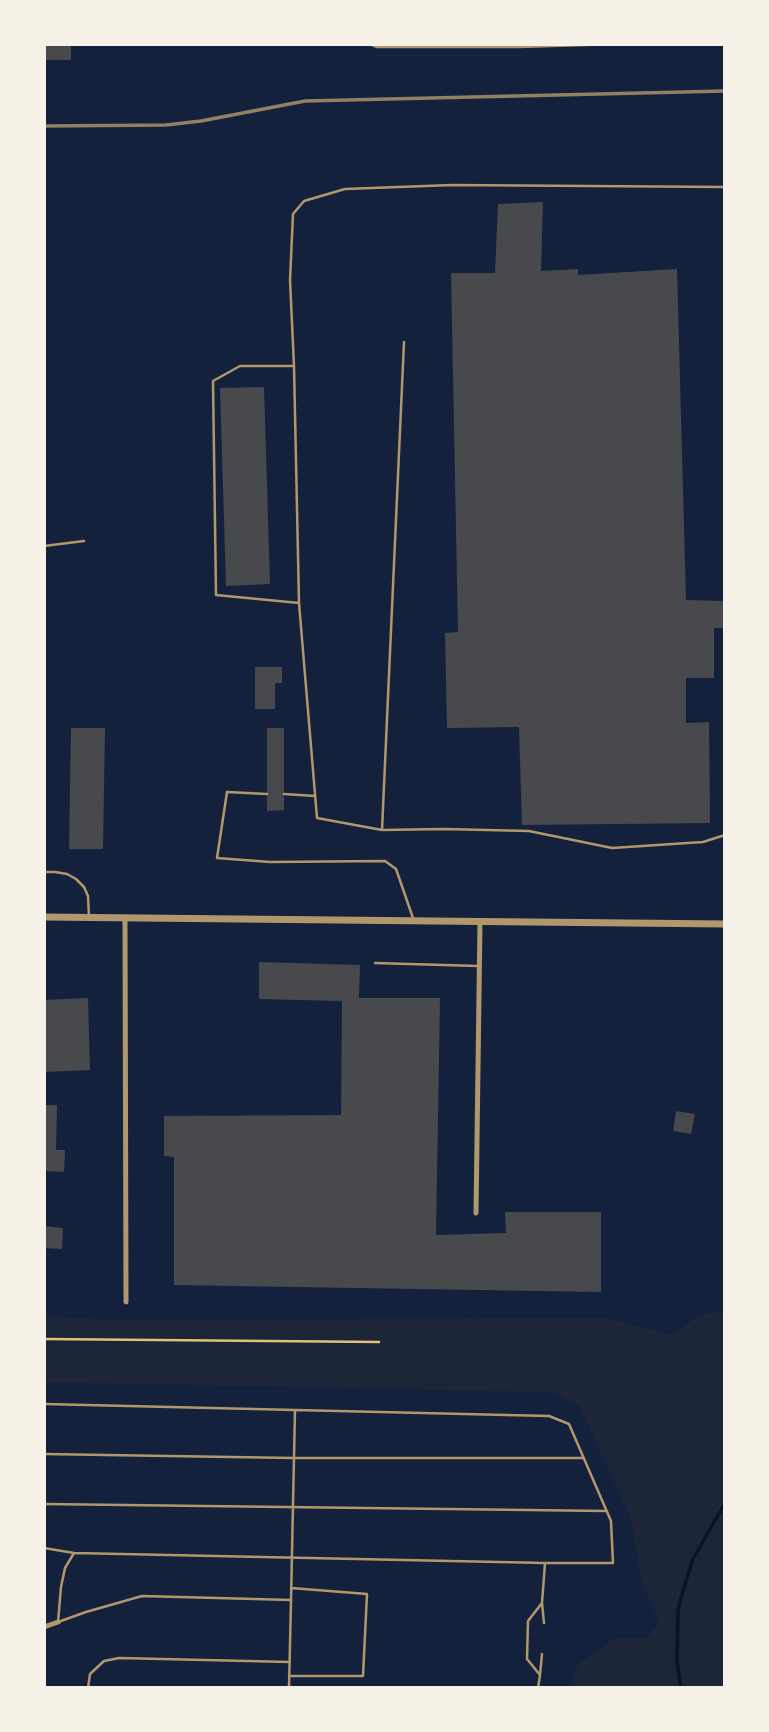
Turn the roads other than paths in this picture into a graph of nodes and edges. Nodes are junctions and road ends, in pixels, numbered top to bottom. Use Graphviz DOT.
graph roads {
  1 [pos="370,44"];
  2 [pos="618,44"];
  3 [pos="725,187"];
  4 [pos="404,342"];
  5 [pos="294,366"];
  6 [pos="84,541"];
  7 [pos="44,546"];
  8 [pos="299,603"];
  9 [pos="267,794"];
  10 [pos="284,794"];
  11 [pos="316,796"];
  12 [pos="382,830"];
  13 [pos="725,835"];
  14 [pos="44,872"];
  15 [pos="44,917"];
  16 [pos="89,917"];
  17 [pos="125,918"];
  18 [pos="415,921"];
  19 [pos="480,922"];
  20 [pos="725,924"];
  21 [pos="375,963"];
  22 [pos="478,966"];
  23 [pos="476,1213"];
  24 [pos="126,1302"];
  25 [pos="44,1404"];
  26 [pos="295,1410"];
  27 [pos="44,1454"];
  28 [pos="293,1458"];
  29 [pos="583,1458"];
  30 [pos="44,1504"];
  31 [pos="292,1507"];
  32 [pos="607,1511"];
  33 [pos="44,1548"];
  34 [pos="74,1553"];
  35 [pos="291,1557"];
  36 [pos="545,1563"];
  37 [pos="290,1588"];
  38 [pos="291,1600"];
  39 [pos="542,1602"];
  40 [pos="58,1622"];
  41 [pos="544,1623"];
  42 [pos="44,1627"];
  43 [pos="542,1654"];
  44 [pos="290,1662"];
  45 [pos="540,1675"];
  46 [pos="289,1676"];
  47 [pos="88,1688"];
  48 [pos="289,1688"];
  49 [pos="538,1688"];
  1 -- 2 [label="lane"];
  3 -- 5 [label="lane"];
  4 -- 12 [label="lane"];
  5 -- 8 [label="lane"];
  5 -- 8 [label="lane"];
  6 -- 7 [label="lane"];
  8 -- 11 [label="lane"];
  9 -- 18 [label="lane"];
  10 -- 11 [label="lane"];
  11 -- 12 [label="lane"];
  12 -- 13 [label="lane"];
  14 -- 16 [label="lane"];
  15 -- 16 [label="street"];
  16 -- 17 [label="street"];
  17 -- 18 [label="street"];
  17 -- 24 [label="street"];
  18 -- 19 [label="street"];
  19 -- 20 [label="street"];
  19 -- 22 [label="street"];
  21 -- 22 [label="lane"];
  22 -- 23 [label="street"];
  25 -- 26 [label="lane"];
  26 -- 28 [label="lane"];
  26 -- 29 [label="lane"];
  27 -- 28 [label="lane"];
  28 -- 29 [label="lane"];
  28 -- 31 [label="lane"];
  29 -- 32 [label="lane"];
  30 -- 31 [label="lane"];
  31 -- 32 [label="lane"];
  31 -- 35 [label="lane"];
  32 -- 36 [label="lane"];
  33 -- 34 [label="lane"];
  34 -- 35 [label="lane"];
  34 -- 40 [label="lane"];
  35 -- 36 [label="lane"];
  35 -- 37 [label="lane"];
  36 -- 39 [label="lane"];
  37 -- 38 [label="lane"];
  37 -- 46 [label="lane"];
  38 -- 40 [label="lane"];
  38 -- 44 [label="lane"];
  39 -- 41 [label="lane"];
  39 -- 45 [label="lane"];
  40 -- 42 [label="street"];
  43 -- 45 [label="lane"];
  44 -- 46 [label="lane"];
  44 -- 47 [label="lane"];
  45 -- 49 [label="lane"];
  46 -- 48 [label="lane"];
}
